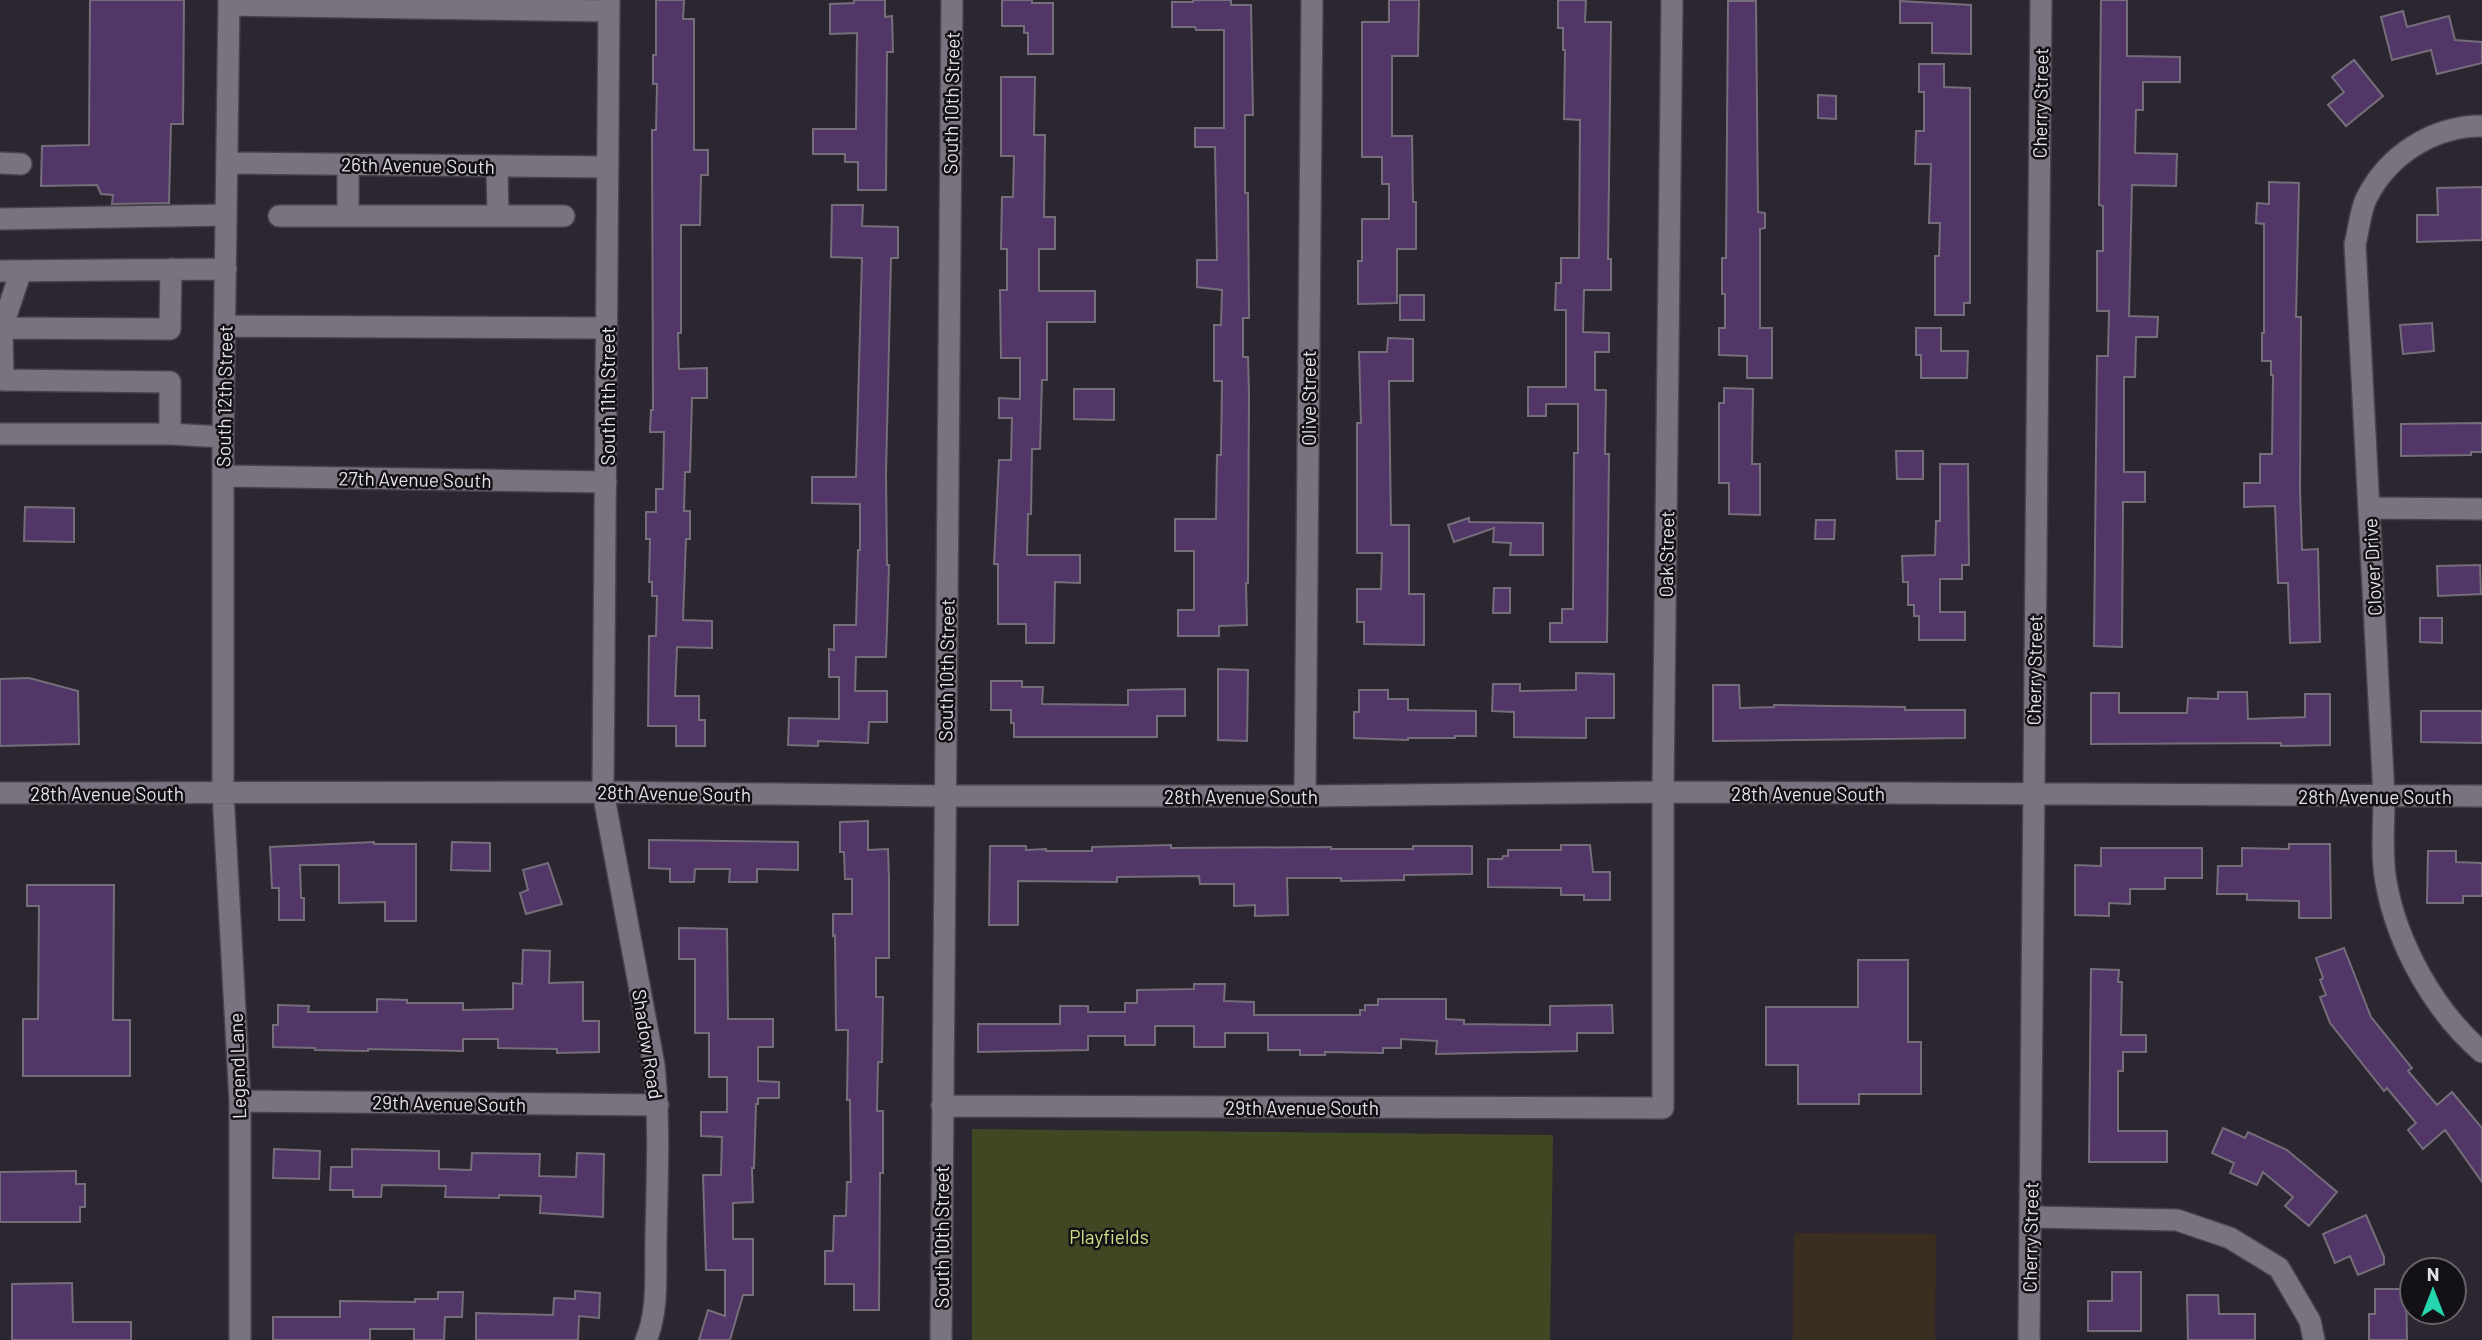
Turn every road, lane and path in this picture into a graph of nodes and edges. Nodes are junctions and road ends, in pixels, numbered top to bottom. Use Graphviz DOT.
graph roads {
  1 [pos="952,0"];
  2 [pos="1312,0"];
  3 [pos="1672,0"];
  4 [pos="2041,0"];
  5 [pos="229,3"];
  6 [pos="609,6"];
  7 [pos="2482,126"];
  8 [pos="227,163"];
  9 [pos="348,164"];
  10 [pos="497,166"];
  11 [pos="608,167"];
  12 [pos="226,215"];
  13 [pos="348,215"];
  14 [pos="279,216"];
  15 [pos="498,216"];
  16 [pos="564,216"];
  17 [pos="0,219"];
  18 [pos="171,269"];
  19 [pos="226,269"];
  20 [pos="11,271"];
  21 [pos="225,326"];
  22 [pos="1,328"];
  23 [pos="607,328"];
  24 [pos="0,434"];
  25 [pos="170,434"];
  26 [pos="223,437"];
  27 [pos="223,476"];
  28 [pos="606,482"];
  29 [pos="2369,508"];
  30 [pos="2482,509"];
  31 [pos="603,792"];
  32 [pos="1664,792"];
  33 [pos="0,793"];
  34 [pos="223,793"];
  35 [pos="2033,794"];
  36 [pos="944,796"];
  37 [pos="1305,796"];
  38 [pos="2384,796"];
  39 [pos="2482,796"];
  40 [pos="2482,1052"];
  41 [pos="240,1101"];
  42 [pos="658,1105"];
  43 [pos="942,1105"];
  44 [pos="1663,1108"];
  45 [pos="2030,1217"];
  46 [pos="240,1340"];
  47 [pos="646,1340"];
  48 [pos="941,1340"];
  49 [pos="2029,1340"];
  50 [pos="2314,1340"];
  1 -- 36 [label="street, South 10th Street"];
  2 -- 37 [label="street, Olive Street"];
  3 -- 32 [label="street, Oak Street"];
  4 -- 35 [label="street, Cherry Street"];
  5 -- 6 [label="street"];
  5 -- 8 [label="street, South 12th Street"];
  6 -- 11 [label="street, South 11th Street"];
  7 -- 29 [label="street, Clover Drive"];
  8 -- 9 [label="street, 26th Avenue South"];
  8 -- 12 [label="street, South 12th Street"];
  9 -- 10 [label="street, 26th Avenue South"];
  9 -- 13 [label="street"];
  10 -- 11 [label="street, 26th Avenue South"];
  10 -- 15 [label="street"];
  11 -- 23 [label="street, South 11th Street"];
  12 -- 17 [label="street"];
  12 -- 19 [label="street, South 12th Street"];
  13 -- 14 [label="street"];
  13 -- 15 [label="street"];
  15 -- 16 [label="street"];
  18 -- 19 [label="street"];
  18 -- 20 [label="street"];
  18 -- 22 [label="street"];
  19 -- 21 [label="street, South 12th Street"];
  20 -- 22 [label="street"];
  21 -- 23 [label="street"];
  21 -- 26 [label="street, South 12th Street"];
  22 -- 25 [label="street"];
  23 -- 28 [label="street, South 11th Street"];
  24 -- 25 [label="street"];
  25 -- 26 [label="street"];
  26 -- 27 [label="street, South 12th Street"];
  27 -- 28 [label="street, 27th Avenue South"];
  27 -- 34 [label="street, South 12th Street"];
  28 -- 31 [label="street, South 11th Street"];
  29 -- 30 [label="street"];
  29 -- 38 [label="street, Clover Drive"];
  31 -- 34 [label="street, 28th Avenue South"];
  31 -- 36 [label="street, 28th Avenue South"];
  31 -- 42 [label="street, Shadow Road"];
  32 -- 35 [label="street, 28th Avenue South"];
  32 -- 37 [label="street, 28th Avenue South"];
  32 -- 44 [label="street, Oak Street"];
  33 -- 34 [label="street, 28th Avenue South"];
  34 -- 41 [label="street, Legend Lane"];
  35 -- 38 [label="street, 28th Avenue South"];
  35 -- 45 [label="street, Cherry Street"];
  36 -- 37 [label="street, 28th Avenue South"];
  36 -- 43 [label="street, South 10th Street"];
  38 -- 39 [label="street, 28th Avenue South"];
  38 -- 40 [label="street, Clover Drive"];
  41 -- 42 [label="street, 29th Avenue South"];
  41 -- 46 [label="street, Legend Lane"];
  42 -- 47 [label="street, Shadow Road"];
  43 -- 44 [label="street, 29th Avenue South"];
  43 -- 48 [label="street, South 10th Street"];
  45 -- 49 [label="street, Cherry Street"];
  45 -- 50 [label="street"];
}
